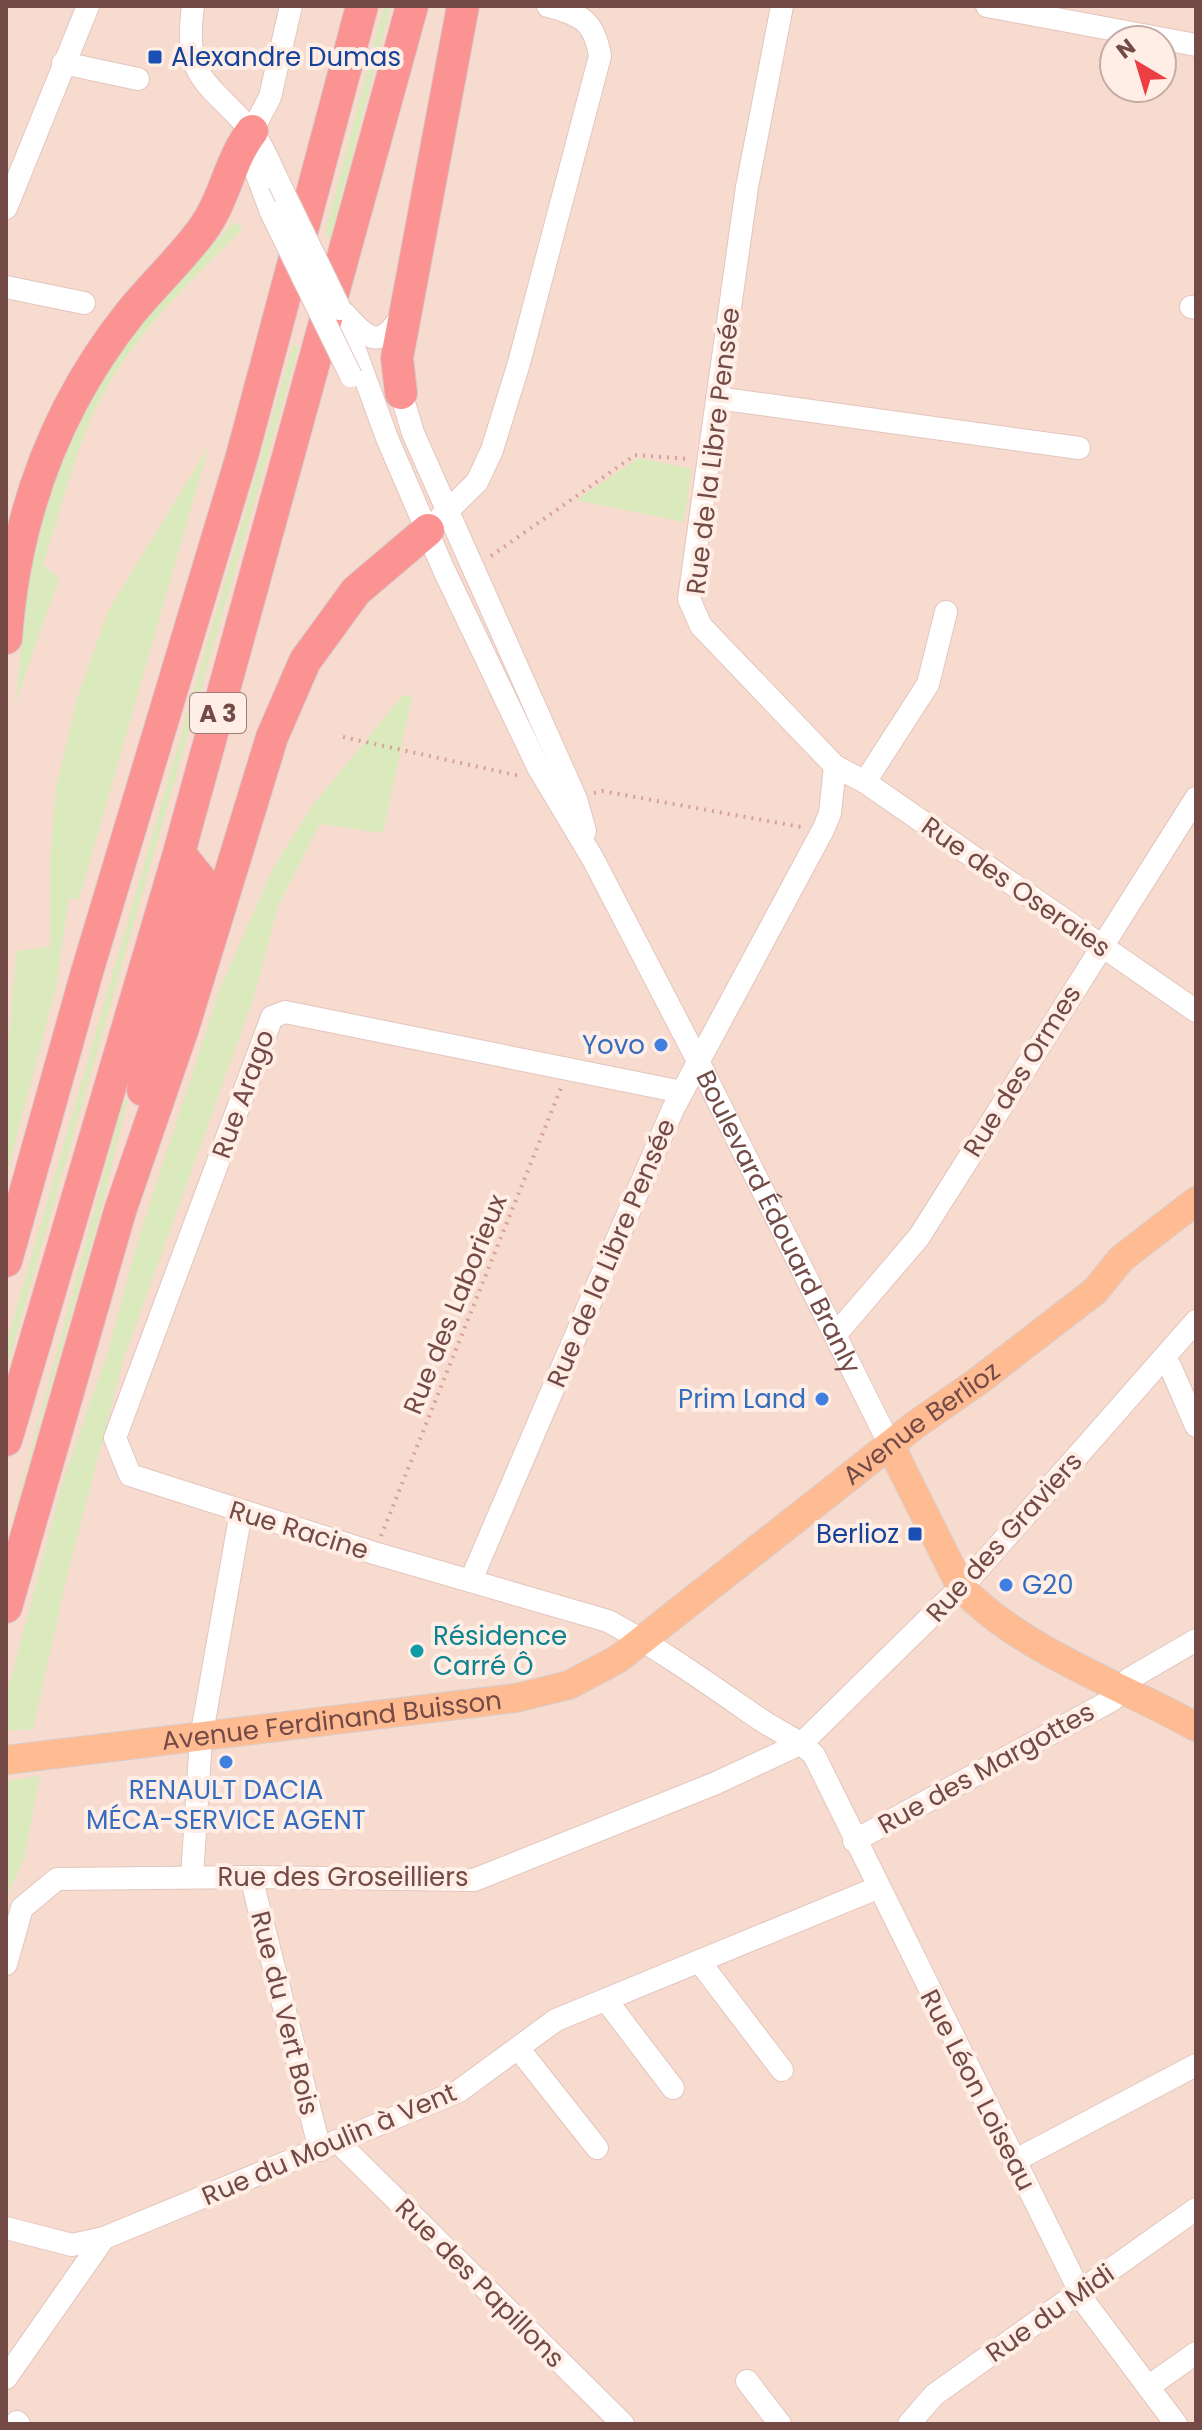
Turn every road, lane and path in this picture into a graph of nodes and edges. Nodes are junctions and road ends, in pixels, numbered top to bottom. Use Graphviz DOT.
graph roads {
  1 [pos="88,6"];
  2 [pos="193,6"];
  3 [pos="291,6"];
  4 [pos="362,6"];
  5 [pos="412,6"];
  6 [pos="463,6"];
  7 [pos="548,6"];
  8 [pos="782,6"];
  9 [pos="987,6"];
  10 [pos="1073,13"];
  11 [pos="1196,45"];
  12 [pos="63,63"];
  13 [pos="138,79"];
  14 [pos="252,131"];
  15 [pos="6,208"];
  16 [pos="6,287"];
  17 [pos="84,303"];
  18 [pos="408,308"];
  19 [pos="357,355"];
  20 [pos="401,393"];
  21 [pos="717,398"];
  22 [pos="1079,448"];
  23 [pos="706,461"];
  24 [pos="438,520"];
  25 [pos="471,567"];
  26 [pos="946,612"];
  27 [pos="6,638"];
  28 [pos="343,737"];
  29 [pos="835,766"];
  30 [pos="538,767"];
  31 [pos="865,782"];
  32 [pos="1196,798"];
  33 [pos="576,799"];
  34 [pos="824,828"];
  35 [pos="179,853"];
  36 [pos="593,859"];
  37 [pos="1100,946"];
  38 [pos="1196,1011"];
  39 [pos="699,1063"];
  40 [pos="569,1069"];
  41 [pos="682,1092"];
  42 [pos="1196,1201"];
  43 [pos="120,1211"];
  44 [pos="6,1261"];
  45 [pos="1196,1321"];
  46 [pos="836,1334"];
  47 [pos="1162,1360"];
  48 [pos="1196,1426"];
  49 [pos="6,1440"];
  50 [pos="890,1445"];
  51 [pos="130,1475"];
  52 [pos="241,1512"];
  53 [pos="374,1553"];
  54 [pos="471,1580"];
  55 [pos="961,1587"];
  56 [pos="6,1607"];
  57 [pos="642,1639"];
  58 [pos="1196,1640"];
  59 [pos="1121,1687"];
  60 [pos="1196,1727"];
  61 [pos="201,1738"];
  62 [pos="802,1743"];
  63 [pos="6,1760"];
  64 [pos="854,1841"];
  65 [pos="192,1877"];
  66 [pos="251,1877"];
  67 [pos="877,1888"];
  68 [pos="699,1961"];
  69 [pos="6,1964"];
  70 [pos="606,2000"];
  71 [pos="518,2048"];
  72 [pos="1196,2065"];
  73 [pos="782,2070"];
  74 [pos="673,2088"];
  75 [pos="328,2146"];
  76 [pos="597,2148"];
  77 [pos="1014,2161"];
  78 [pos="1196,2209"];
  79 [pos="6,2228"];
  80 [pos="104,2238"];
  81 [pos="1080,2291"];
  82 [pos="1196,2353"];
  83 [pos="6,2378"];
  84 [pos="747,2381"];
  85 [pos="1148,2387"];
  86 [pos="623,2424"];
  87 [pos="780,2424"];
  88 [pos="909,2424"];
  89 [pos="1176,2424"];
  1 -- 12 [label="street"];
  2 -- 14 [label="street"];
  3 -- 14 [label="street"];
  4 -- 44 [label="highway, A 3"];
  5 -- 35 [label="highway, A 3"];
  6 -- 18 [label="highway"];
  7 -- 24 [label="street"];
  8 -- 21 [label="street, Rue de la Libre Pensée"];
  9 -- 10 [label="street"];
  10 -- 11 [label="street"];
  12 -- 13 [label="street"];
  12 -- 15 [label="street"];
  14 -- 19 [label="street, bridge"];
  14 -- 19 [label="street, bridge"];
  14 -- 27 [label="highway"];
  16 -- 17 [label="street"];
  18 -- 19 [label="street"];
  18 -- 20 [label="highway"];
  19 -- 24 [label="street"];
  20 -- 24 [label="street"];
  21 -- 22 [label="street"];
  21 -- 23 [label="street, Rue de la Libre Pensée"];
  23 -- 25 [label="path"];
  23 -- 29 [label="street, Rue de la Libre Pensée"];
  24 -- 25 [label="street, Boulevard Édouard Branly"];
  24 -- 30 [label="street, Boulevard Édouard Branly"];
  24 -- 43 [label="highway"];
  25 -- 33 [label="street, Boulevard Édouard Branly"];
  26 -- 31 [label="street"];
  28 -- 30 [label="path"];
  29 -- 31 [label="street, Rue des Oseraies"];
  29 -- 34 [label="street, Rue de la Libre Pensée"];
  30 -- 36 [label="street, Boulevard Édouard Branly"];
  31 -- 37 [label="street, Rue des Oseraies"];
  32 -- 37 [label="street, Rue des Ormes"];
  33 -- 34 [label="path"];
  33 -- 36 [label="street, Boulevard Édouard Branly"];
  34 -- 39 [label="street, Rue de la Libre Pensée"];
  35 -- 43 [label="highway"];
  35 -- 49 [label="highway, A 3"];
  36 -- 39 [label="street, Boulevard Édouard Branly"];
  37 -- 38 [label="street, Rue des Oseraies"];
  37 -- 46 [label="street, Rue des Ormes"];
  39 -- 41 [label="street, Rue de la Libre Pensée"];
  39 -- 46 [label="street, Boulevard Édouard Branly"];
  40 -- 41 [label="street, Rue Arago"];
  40 -- 51 [label="street, Rue Arago"];
  40 -- 53 [label="path, Rue des Laborieux"];
  41 -- 54 [label="street, Rue de la Libre Pensée"];
  42 -- 50 [label="main road, Avenue Berlioz"];
  43 -- 56 [label="highway"];
  45 -- 47 [label="street, Rue des Graviers"];
  46 -- 50 [label="street, Boulevard Édouard Branly"];
  47 -- 48 [label="street"];
  47 -- 55 [label="street, Rue des Graviers"];
  50 -- 55 [label="main road, Boulevard Édouard Branly"];
  50 -- 57 [label="main road, Avenue Berlioz"];
  51 -- 52 [label="street, Rue Racine"];
  52 -- 53 [label="street, Rue Racine"];
  52 -- 61 [label="street"];
  53 -- 54 [label="street, Rue Racine"];
  54 -- 57 [label="street, Rue Racine"];
  55 -- 59 [label="main road"];
  55 -- 62 [label="street, Rue des Graviers"];
  57 -- 61 [label="main road, Avenue Ferdinand Buisson"];
  57 -- 62 [label="street, Rue Racine"];
  58 -- 59 [label="street, Rue des Margottes"];
  59 -- 60 [label="main road"];
  59 -- 64 [label="street, Rue des Margottes"];
  61 -- 63 [label="main road, Avenue Ferdinand Buisson"];
  61 -- 65 [label="street"];
  62 -- 64 [label="street, Rue Léon Loiseau"];
  62 -- 66 [label="street, Rue des Groseilliers"];
  64 -- 67 [label="street, Rue Léon Loiseau"];
  65 -- 66 [label="street, Rue des Groseilliers"];
  65 -- 69 [label="street, Rue des Groseilliers"];
  66 -- 75 [label="street, Rue du Vert Bois"];
  67 -- 68 [label="street, Rue du Moulin à Vent"];
  67 -- 77 [label="street, Rue Léon Loiseau"];
  68 -- 70 [label="street, Rue du Moulin à Vent"];
  68 -- 73 [label="street"];
  70 -- 71 [label="street, Rue du Moulin à Vent"];
  70 -- 74 [label="street"];
  71 -- 75 [label="street, Rue du Moulin à Vent"];
  71 -- 76 [label="street"];
  72 -- 77 [label="street"];
  75 -- 80 [label="street, Rue du Moulin à Vent"];
  75 -- 86 [label="street, Rue des Papillons"];
  77 -- 81 [label="street, Rue Léon Loiseau"];
  78 -- 81 [label="street, Rue du Midi"];
  79 -- 80 [label="street, Rue du Moulin à Vent"];
  80 -- 83 [label="street"];
  81 -- 85 [label="street, Rue Léon Loiseau"];
  81 -- 88 [label="street, Rue du Midi"];
  82 -- 85 [label="street"];
  84 -- 87 [label="street"];
  85 -- 89 [label="street, Rue Léon Loiseau"];
}
